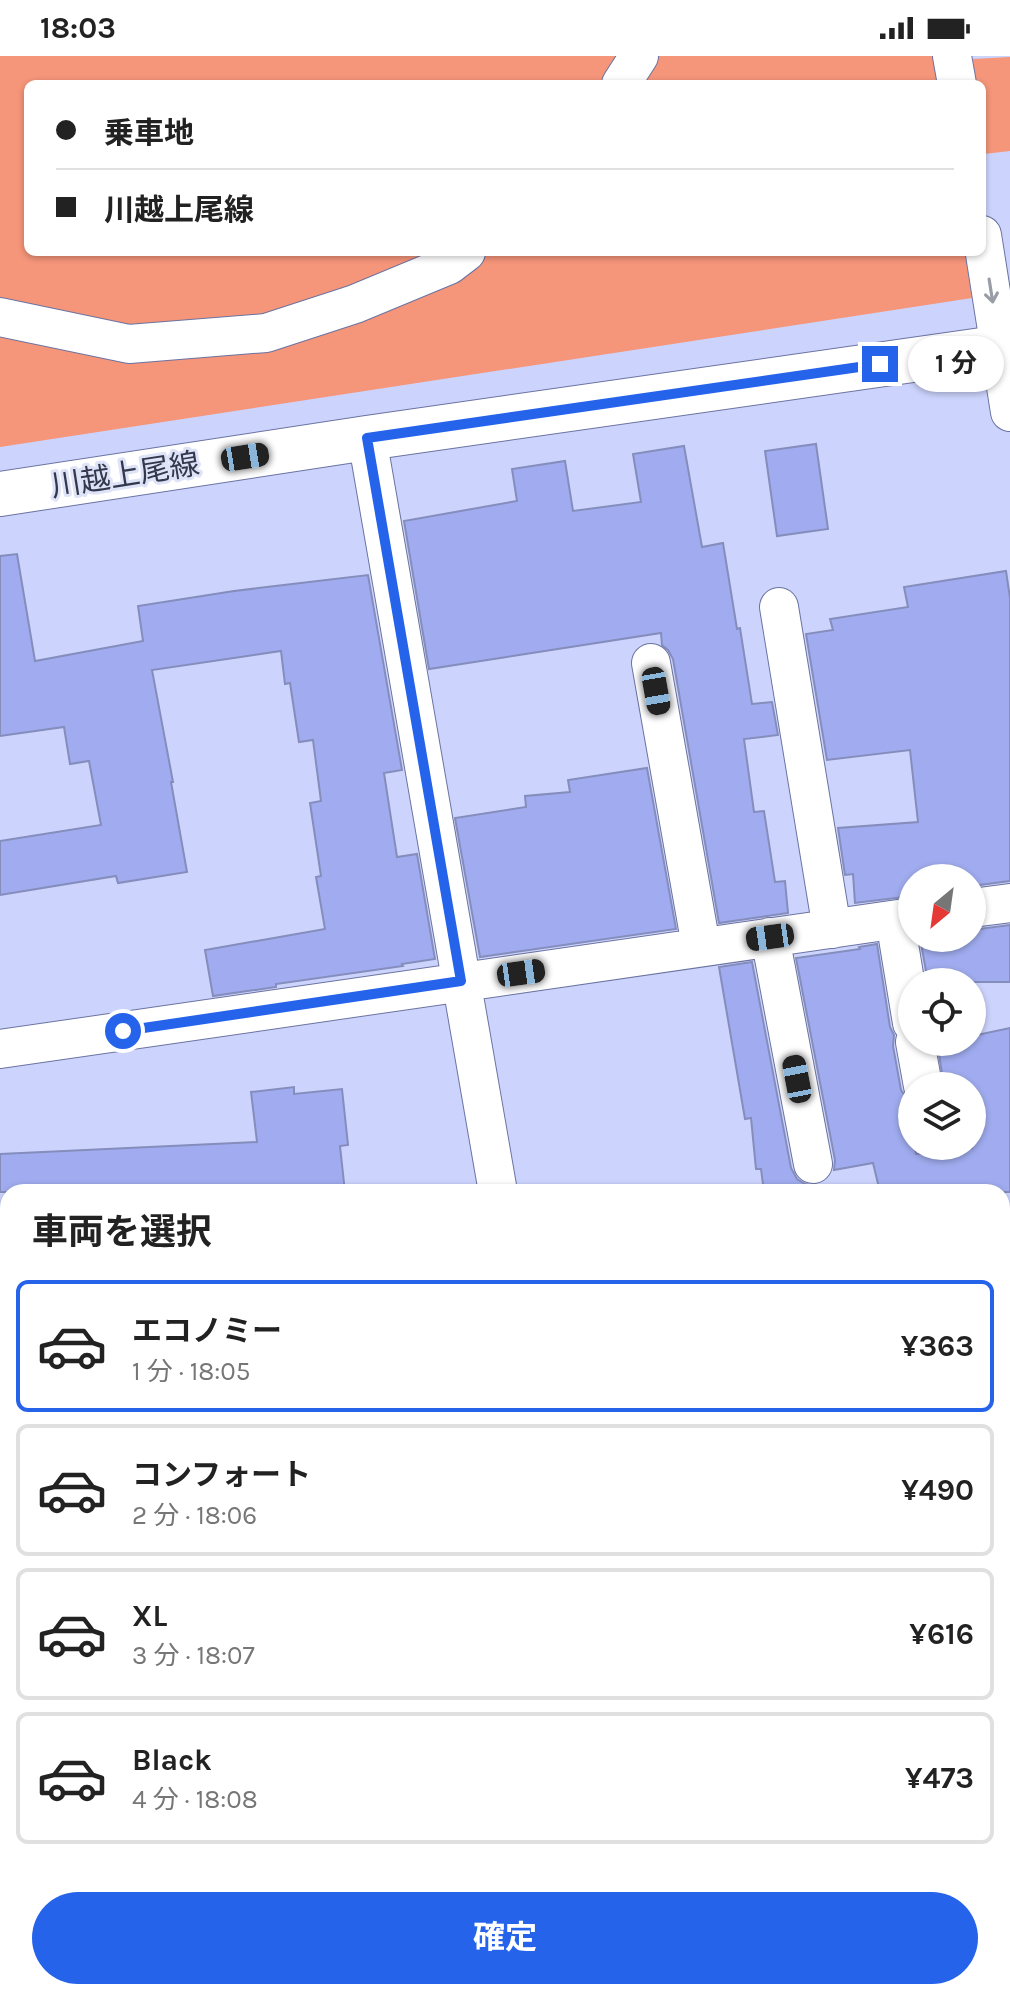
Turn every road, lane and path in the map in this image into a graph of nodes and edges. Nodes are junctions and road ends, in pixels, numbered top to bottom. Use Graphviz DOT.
graph roads {
  1 [pos="639,56"];
  2 [pos="952,56"];
  3 [pos="624,80"];
  4 [pos="956,80"];
  5 [pos="986,254"];
  6 [pos="461,256"];
  7 [pos="0,317"];
  8 [pos="1005,347"];
  9 [pos="1010,412"];
  10 [pos="367,438"];
  11 [pos="0,494"];
  12 [pos="779,607"];
  13 [pos="651,663"];
  14 [pos="1010,903"];
  15 [pos="986,906"];
  16 [pos="898,919"];
  17 [pos="832,929"];
  18 [pos="770,937"];
  19 [pos="701,946"];
  20 [pos="461,981"];
  21 [pos="0,1049"];
  22 [pos="813,1164"];
  23 [pos="497,1184"];
  1 -- 3 [label="street"];
  2 -- 4 [label="street"];
  5 -- 8 [label="street, one-way"];
  6 -- 7 [label="street"];
  8 -- 9 [label="street"];
  8 -- 10 [label="main road, 川越上尾線"];
  10 -- 11 [label="main road, 川越上尾線"];
  10 -- 20 [label="street"];
  12 -- 17 [label="street"];
  13 -- 19 [label="street"];
  14 -- 15 [label="street"];
  16 -- 17 [label="street"];
  17 -- 18 [label="street"];
  18 -- 19 [label="street"];
  18 -- 22 [label="street"];
  19 -- 20 [label="street"];
  20 -- 21 [label="street"];
  20 -- 23 [label="street"];
}
